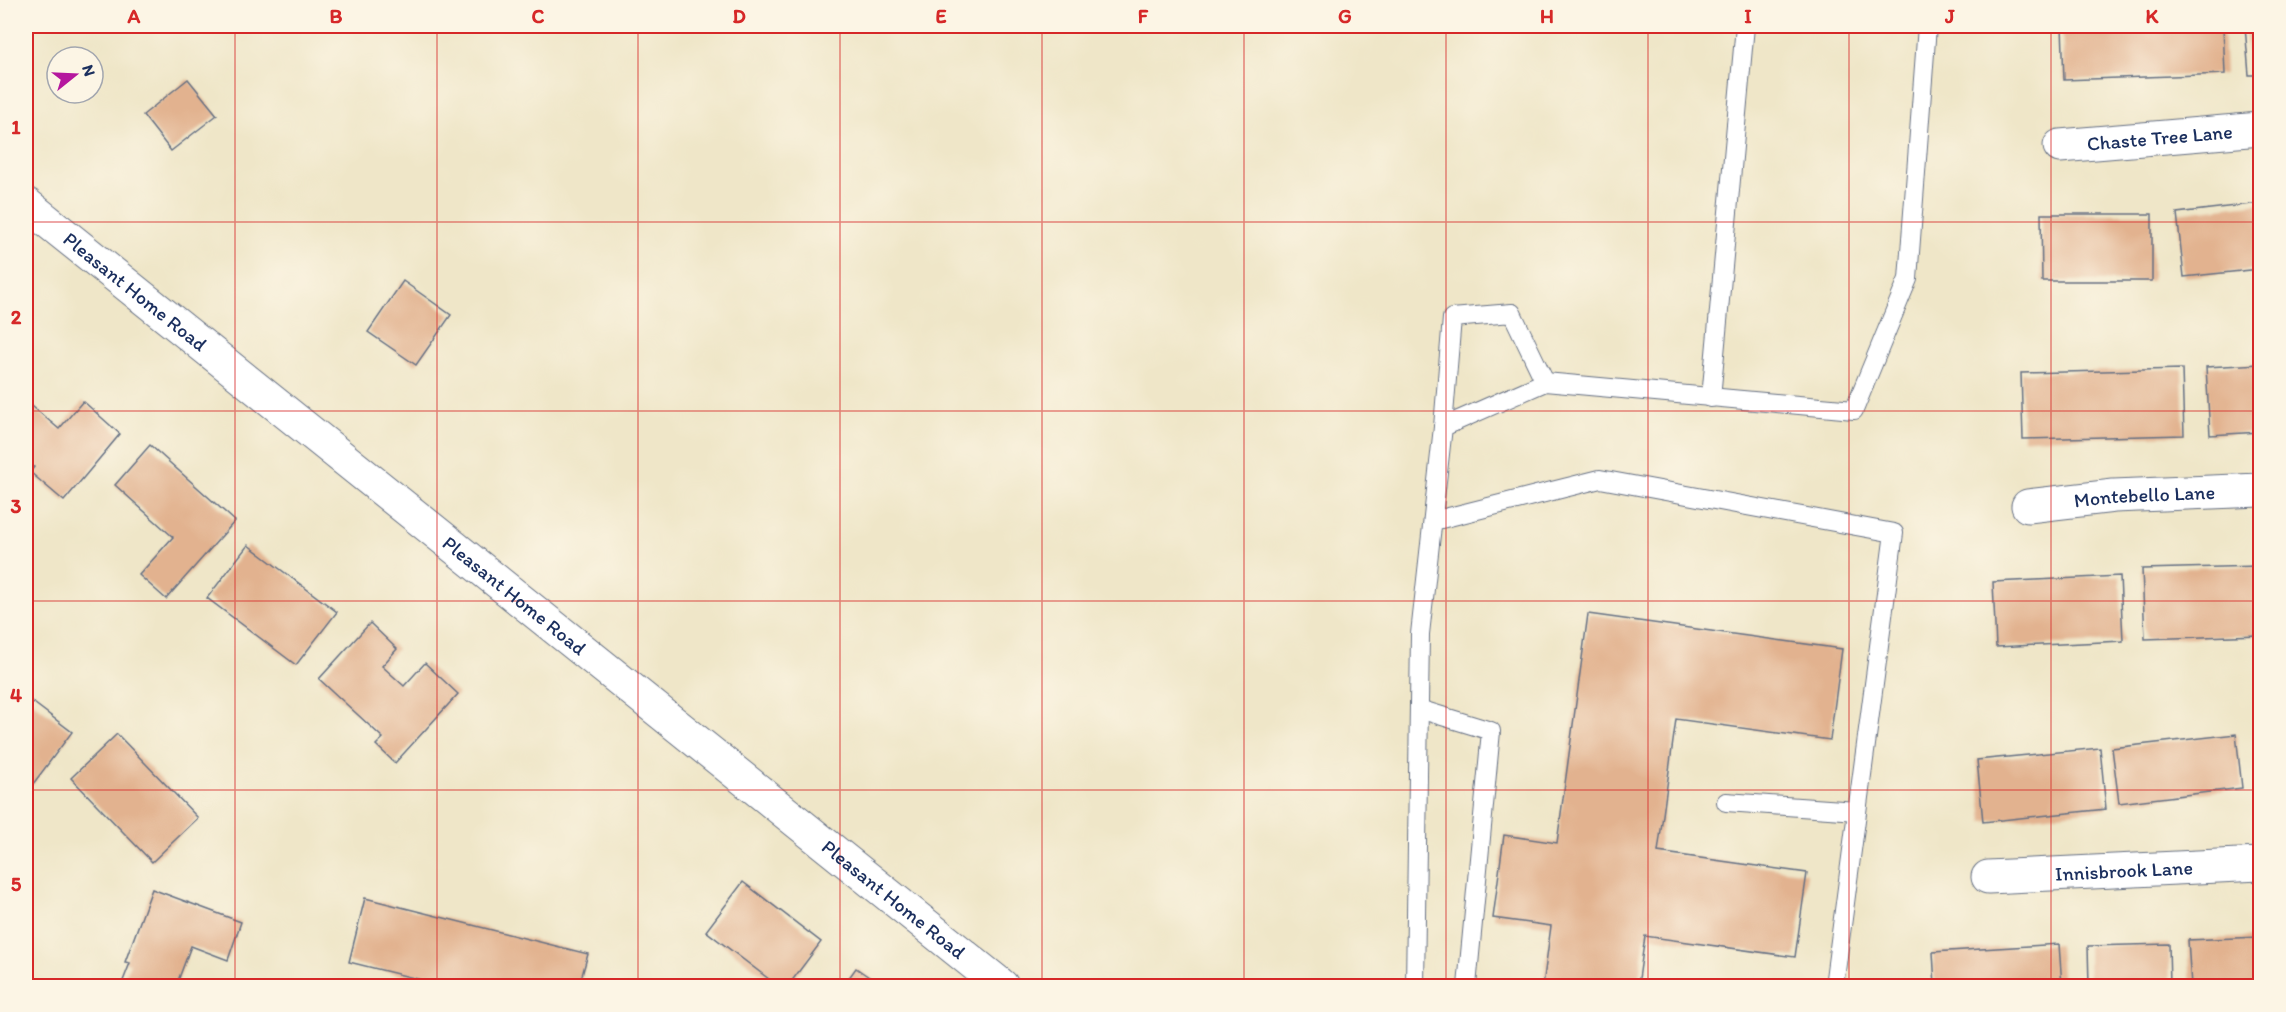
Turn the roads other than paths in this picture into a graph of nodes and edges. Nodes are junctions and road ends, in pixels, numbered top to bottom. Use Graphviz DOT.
graph roads {
  1 [pos="1745,26"];
  2 [pos="1927,26"];
  3 [pos="2260,129"];
  4 [pos="2060,146"];
  5 [pos="26,204"];
  6 [pos="1545,382"];
  7 [pos="1711,398"];
  8 [pos="1443,427"];
  9 [pos="2260,490"];
  10 [pos="2028,506"];
  11 [pos="1433,521"];
  12 [pos="1419,709"];
  13 [pos="1726,802"];
  14 [pos="1857,812"];
  15 [pos="2260,864"];
  16 [pos="1988,877"];
  17 [pos="1002,987"];
  18 [pos="1414,987"];
  19 [pos="1467,987"];
  20 [pos="1834,987"];
  1 -- 7 [label="lane"];
  2 -- 7 [label="lane"];
  3 -- 4 [label="main road, Chaste Tree Lane"];
  5 -- 17 [label="main road, Pleasant Home Road"];
  6 -- 7 [label="lane"];
  6 -- 8 [label="lane"];
  6 -- 8 [label="lane"];
  8 -- 11 [label="lane"];
  9 -- 10 [label="main road, Montebello Lane"];
  11 -- 12 [label="lane"];
  11 -- 14 [label="lane"];
  12 -- 18 [label="lane"];
  12 -- 19 [label="lane"];
  13 -- 14 [label="lane"];
  14 -- 20 [label="lane"];
  15 -- 16 [label="main road, Innisbrook Lane"];
}
